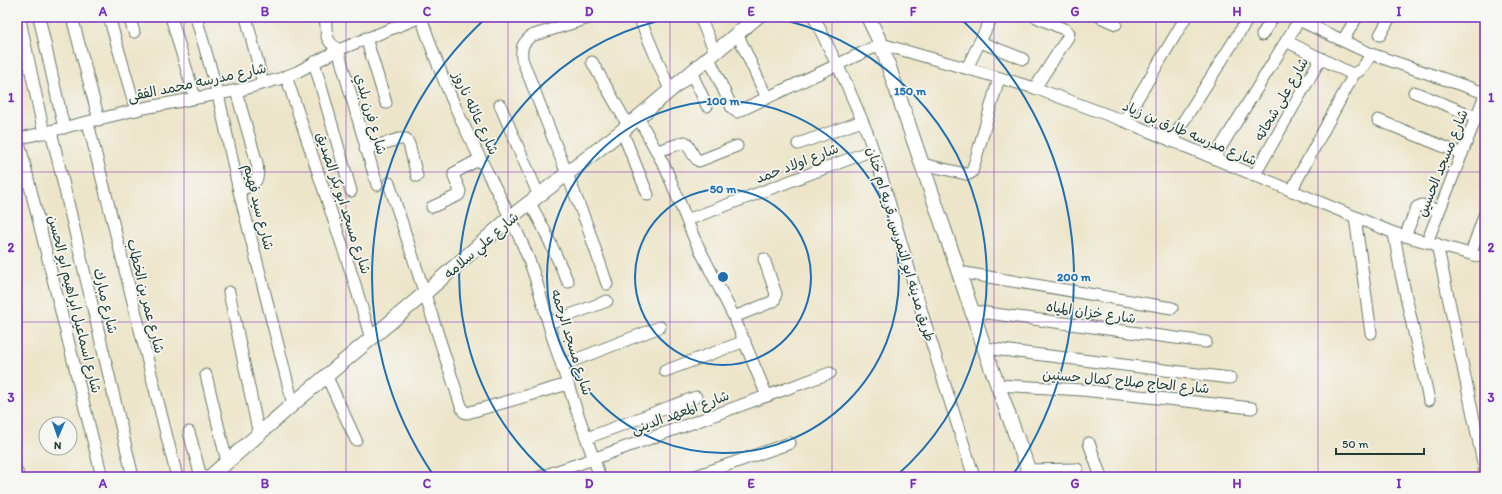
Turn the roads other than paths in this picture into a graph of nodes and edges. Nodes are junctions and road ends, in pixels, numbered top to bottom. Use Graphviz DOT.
graph roads {
  1 [pos="39,17"];
  2 [pos="72,17"];
  3 [pos="109,17"];
  4 [pos="129,17"];
  5 [pos="171,17"];
  6 [pos="196,17"];
  7 [pos="246,17"];
  8 [pos="325,17"];
  9 [pos="421,17"];
  10 [pos="592,17"];
  11 [pos="639,17"];
  12 [pos="700,17"];
  13 [pos="757,17"];
  14 [pos="814,17"];
  15 [pos="868,17"];
  16 [pos="992,17"];
  17 [pos="1036,17"];
  18 [pos="1100,17"];
  19 [pos="1186,17"];
  20 [pos="1249,17"];
  21 [pos="1273,17"];
  22 [pos="1357,17"];
  23 [pos="1390,17"];
  24 [pos="1300,18"];
  25 [pos="20,20"];
  26 [pos="1116,24"];
  27 [pos="134,32"];
  28 [pos="737,33"];
  29 [pos="1262,35"];
  30 [pos="1380,35"];
  31 [pos="366,38"];
  32 [pos="1343,40"];
  33 [pos="1286,41"];
  34 [pos="980,42"];
  35 [pos="881,44"];
  36 [pos="338,50"];
  37 [pos="1371,54"];
  38 [pos="712,55"];
  39 [pos="1321,58"];
  40 [pos="1023,59"];
  41 [pos="314,62"];
  42 [pos="592,62"];
  43 [pos="838,65"];
  44 [pos="967,68"];
  45 [pos="691,72"];
  46 [pos="1354,74"];
  47 [pos="286,76"];
  48 [pos="999,78"];
  49 [pos="263,83"];
  50 [pos="1035,88"];
  51 [pos="670,90"];
  52 [pos="236,91"];
  53 [pos="1414,92"];
  54 [pos="218,94"];
  55 [pos="1485,94"];
  56 [pos="195,98"];
  57 [pos="767,98"];
  58 [pos="386,103"];
  59 [pos="500,105"];
  60 [pos="707,106"];
  61 [pos="136,110"];
  62 [pos="1476,117"];
  63 [pos="99,120"];
  64 [pos="1378,120"];
  65 [pos="862,121"];
  66 [pos="1124,121"];
  67 [pos="88,123"];
  68 [pos="629,124"];
  69 [pos="64,128"];
  70 [pos="47,132"];
  71 [pos="17,137"];
  72 [pos="1171,141"];
  73 [pos="798,144"];
  74 [pos="737,146"];
  75 [pos="365,149"];
  76 [pos="873,150"];
  77 [pos="658,151"];
  78 [pos="1462,154"];
  79 [pos="1214,158"];
  80 [pos="480,159"];
  81 [pos="922,164"];
  82 [pos="567,174"];
  83 [pos="418,176"];
  84 [pos="1254,176"];
  85 [pos="389,183"];
  86 [pos="377,185"];
  87 [pos="239,191"];
  88 [pos="351,191"];
  89 [pos="1291,191"];
  90 [pos="648,195"];
  91 [pos="534,200"];
  92 [pos="432,208"];
  93 [pos="1439,212"];
  94 [pos="1485,213"];
  95 [pos="1355,217"];
  96 [pos="511,218"];
  97 [pos="687,220"];
  98 [pos="1394,233"];
  99 [pos="1405,236"];
  100 [pos="1432,243"];
  101 [pos="1471,253"];
  102 [pos="1485,258"];
  103 [pos="764,259"];
  104 [pos="959,272"];
  105 [pos="568,282"];
  106 [pos="607,284"];
  107 [pos="229,292"];
  108 [pos="425,293"];
  109 [pos="607,301"];
  110 [pos="1172,308"];
  111 [pos="972,311"];
  112 [pos="734,317"];
  113 [pos="549,323"];
  114 [pos="660,327"];
  115 [pos="1371,333"];
  116 [pos="371,339"];
  117 [pos="745,341"];
  118 [pos="1206,342"];
  119 [pos="985,348"];
  120 [pos="562,365"];
  121 [pos="665,371"];
  122 [pos="830,373"];
  123 [pos="206,375"];
  124 [pos="328,376"];
  125 [pos="1230,378"];
  126 [pos="568,384"];
  127 [pos="998,385"];
  128 [pos="767,396"];
  129 [pos="696,397"];
  130 [pos="1429,400"];
  131 [pos="293,404"];
  132 [pos="1252,408"];
  133 [pos="189,432"];
  134 [pos="259,435"];
  135 [pos="587,438"];
  136 [pos="356,440"];
  137 [pos="1089,442"];
  138 [pos="790,443"];
  139 [pos="594,459"];
  140 [pos="227,462"];
  141 [pos="1077,469"];
  142 [pos="17,472"];
  143 [pos="1485,472"];
  144 [pos="1030,474"];
  145 [pos="18,477"];
  146 [pos="102,477"];
  147 [pos="133,477"];
  148 [pos="177,477"];
  149 [pos="201,477"];
  150 [pos="210,477"];
  151 [pos="540,477"];
  152 [pos="600,477"];
  153 [pos="693,477"];
  154 [pos="974,477"];
  155 [pos="1101,477"];
  1 -- 69 [label="street"];
  2 -- 63 [label="street"];
  3 -- 61 [label="street"];
  4 -- 27 [label="street"];
  5 -- 56 [label="street"];
  6 -- 54 [label="street, شارع سيد فهيم"];
  7 -- 49 [label="street"];
  8 -- 36 [label="street"];
  9 -- 31 [label="street, شارع مدرسه محمد الفقى"];
  9 -- 80 [label="street, شارع عائله ناروز"];
  10 -- 82 [label="street"];
  11 -- 51 [label="street"];
  12 -- 38 [label="street"];
  13 -- 28 [label="street, شارع علي سلامه"];
  14 -- 43 [label="street, طريق مدينه ابو النمرس, قريه ام خنان"];
  15 -- 35 [label="street"];
  16 -- 34 [label="street"];
  17 -- 50 [label="street"];
  18 -- 26 [label="street"];
  19 -- 66 [label="street"];
  20 -- 72 [label="street"];
  21 -- 29 [label="street"];
  22 -- 32 [label="street"];
  23 -- 30 [label="street"];
  24 -- 32 [label="street"];
  24 -- 33 [label="street"];
  25 -- 70 [label="street, شارع مبارك"];
  28 -- 38 [label="street, شارع علي سلامه"];
  28 -- 57 [label="street"];
  31 -- 36 [label="street, شارع مدرسه محمد الفقى"];
  31 -- 58 [label="street"];
  32 -- 37 [label="street"];
  33 -- 39 [label="street"];
  33 -- 79 [label="street"];
  34 -- 40 [label="street"];
  34 -- 44 [label="street"];
  35 -- 43 [label="street"];
  35 -- 44 [label="street, شارع مدرسه طارق بن زياد"];
  35 -- 81 [label="street"];
  36 -- 41 [label="street, شارع مدرسه محمد الفقى"];
  36 -- 75 [label="street, شارع فرن بلدي"];
  37 -- 46 [label="street"];
  37 -- 55 [label="street"];
  38 -- 45 [label="street, شارع علي سلامه"];
  38 -- 57 [label="street"];
  39 -- 46 [label="street"];
  39 -- 84 [label="street, شارع على شحاته"];
  41 -- 47 [label="street, شارع مدرسه محمد الفقى"];
  41 -- 88 [label="street"];
  42 -- 68 [label="street"];
  43 -- 57 [label="street"];
  43 -- 65 [label="street, طريق مدينه ابو النمرس, قريه ام خنان"];
  44 -- 48 [label="street, شارع مدرسه طارق بن زياد"];
  45 -- 51 [label="street, شارع علي سلامه"];
  45 -- 60 [label="street"];
  46 -- 89 [label="street"];
  47 -- 49 [label="street, شارع مدرسه محمد الفقى"];
  47 -- 116 [label="street, شارع مسجد ابو بكر الصديق"];
  48 -- 50 [label="street, شارع مدرسه طارق بن زياد"];
  48 -- 81 [label="street"];
  49 -- 52 [label="street, شارع مدرسه محمد الفقى"];
  50 -- 66 [label="street, شارع مدرسه طارق بن زياد"];
  51 -- 68 [label="street, شارع علي سلامه"];
  52 -- 54 [label="street, شارع مدرسه محمد الفقى"];
  52 -- 87 [label="street"];
  53 -- 62 [label="street"];
  54 -- 56 [label="street, شارع مدرسه محمد الفقى"];
  54 -- 87 [label="street, شارع سيد فهيم"];
  55 -- 62 [label="street, شارع مسجد الحسين"];
  56 -- 61 [label="street, شارع مدرسه محمد الفقى"];
  59 -- 91 [label="street"];
  61 -- 63 [label="street, شارع مدرسه محمد الفقى"];
  62 -- 78 [label="street, شارع مسجد الحسين"];
  63 -- 67 [label="street, شارع مدرسه محمد الفقى"];
  64 -- 78 [label="street"];
  65 -- 73 [label="street"];
  65 -- 76 [label="street, طريق مدينه ابو النمرس, قريه ام خنان"];
  66 -- 72 [label="street, شارع مدرسه طارق بن زياد"];
  67 -- 69 [label="street, شارع مدرسه محمد الفقى"];
  67 -- 148 [label="street, شارع عمر بن الخطاب"];
  68 -- 77 [label="street"];
  68 -- 82 [label="street, شارع علي سلامه"];
  68 -- 90 [label="street"];
  69 -- 70 [label="street, شارع مدرسه محمد الفقى"];
  70 -- 71 [label="street, شارع مدرسه محمد الفقى"];
  70 -- 147 [label="street, شارع مبارك"];
  71 -- 146 [label="street, شارع اسماعيل ابراهيم ابو الحسن"];
  72 -- 79 [label="street, شارع مدرسه طارق بن زياد"];
  74 -- 77 [label="street"];
  75 -- 83 [label="street"];
  75 -- 86 [label="street, شارع فرن بلدي"];
  76 -- 97 [label="street, شارع اولاد حمد"];
  76 -- 154 [label="street, طريق مدينه ابو النمرس, قريه ام خنان"];
  77 -- 97 [label="street"];
  78 -- 93 [label="street, شارع مسجد الحسين"];
  79 -- 84 [label="street, شارع مدرسه طارق بن زياد"];
  80 -- 92 [label="street"];
  80 -- 96 [label="street, شارع عائله ناروز"];
  81 -- 104 [label="street"];
  82 -- 91 [label="street, شارع علي سلامه"];
  82 -- 106 [label="street"];
  84 -- 89 [label="street, شارع مدرسه طارق بن زياد"];
  85 -- 108 [label="street"];
  87 -- 131 [label="street, شارع سيد فهيم"];
  89 -- 95 [label="street, شارع مدرسه طارق بن زياد"];
  91 -- 96 [label="street, شارع علي سلامه"];
  91 -- 105 [label="street"];
  93 -- 99 [label="street"];
  93 -- 100 [label="street, شارع مسجد الحسين"];
  94 -- 101 [label="street"];
  95 -- 98 [label="street, شارع مدرسه طارق بن زياد"];
  95 -- 115 [label="street"];
  96 -- 108 [label="street, شارع علي سلامه"];
  96 -- 113 [label="street, شارع مسجد الرحمه"];
  97 -- 112 [label="street"];
  98 -- 99 [label="street, شارع مدرسه طارق بن زياد"];
  98 -- 130 [label="street"];
  99 -- 100 [label="street, شارع مدرسه طارق بن زياد"];
  100 -- 101 [label="street, شارع مدرسه طارق بن زياد"];
  100 -- 143 [label="street"];
  101 -- 102 [label="street, شارع مدرسه طارق بن زياد"];
  103 -- 112 [label="street"];
  104 -- 110 [label="street"];
  104 -- 111 [label="street"];
  107 -- 134 [label="street"];
  108 -- 116 [label="street, شارع علي سلامه"];
  108 -- 126 [label="street"];
  109 -- 113 [label="street"];
  111 -- 118 [label="street, شارع خزان المياه"];
  111 -- 119 [label="street"];
  112 -- 117 [label="street"];
  113 -- 120 [label="street, شارع مسجد الرحمه"];
  114 -- 120 [label="street"];
  116 -- 124 [label="street, شارع علي سلامه"];
  117 -- 121 [label="street"];
  117 -- 128 [label="street"];
  119 -- 125 [label="street"];
  119 -- 127 [label="street"];
  120 -- 126 [label="street, شارع مسجد الرحمه"];
  122 -- 128 [label="street, شارع المعهد الدينى"];
  123 -- 140 [label="street"];
  124 -- 131 [label="street, شارع علي سلامه"];
  124 -- 136 [label="street"];
  126 -- 135 [label="street, شارع مسجد الرحمه"];
  127 -- 132 [label="street, شارع الحاج صلاح كمال حسنين"];
  127 -- 144 [label="street"];
  128 -- 139 [label="street, شارع المعهد الدينى"];
  129 -- 135 [label="street"];
  131 -- 134 [label="street, شارع علي سلامه"];
  133 -- 149 [label="street"];
  134 -- 140 [label="street, شارع علي سلامه"];
  135 -- 139 [label="street, شارع مسجد الرحمه"];
  137 -- 155 [label="street"];
  138 -- 153 [label="street"];
  139 -- 151 [label="street, شارع المعهد الدينى"];
  139 -- 152 [label="street, شارع مسجد الرحمه"];
  140 -- 150 [label="street, شارع علي سلامه"];
  141 -- 144 [label="street"];
  142 -- 145 [label="street"];
}
